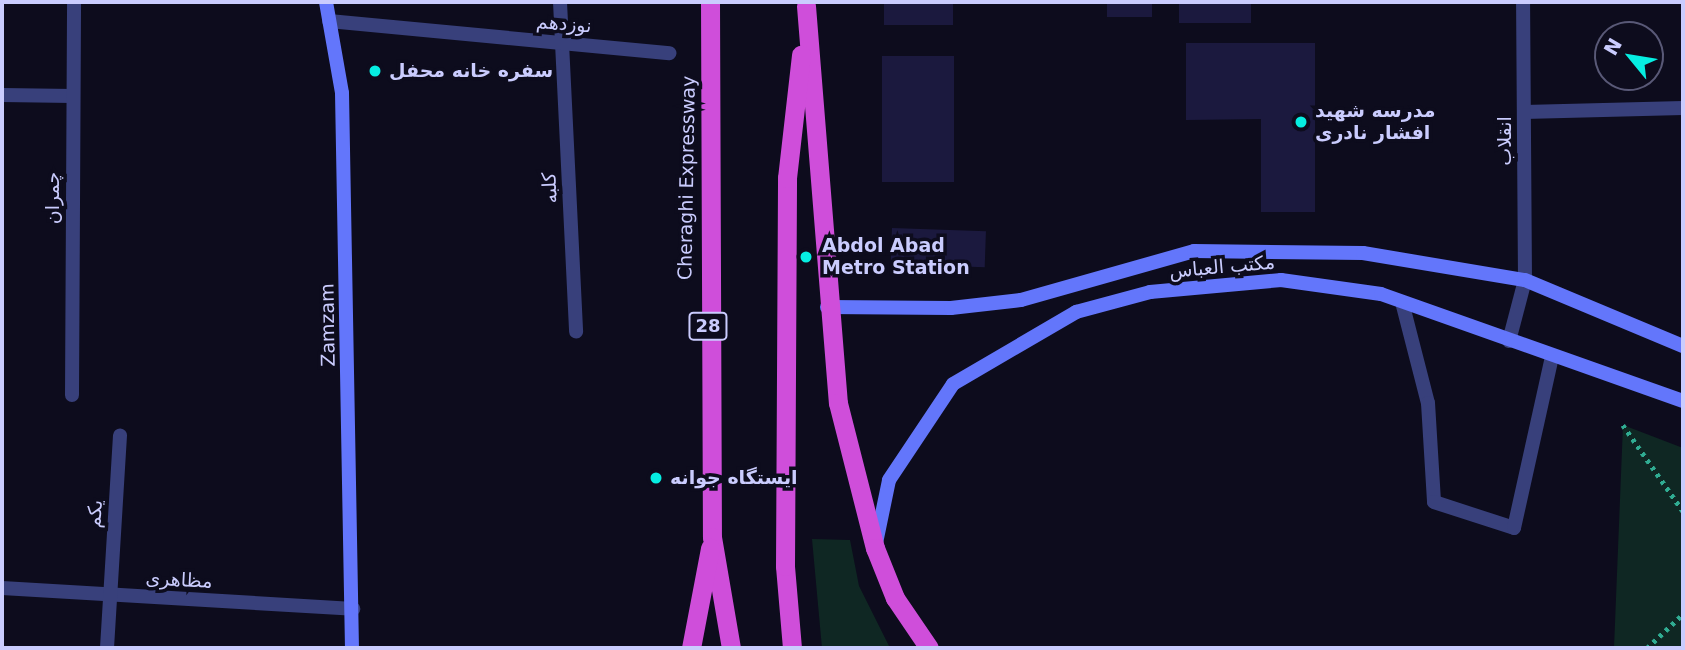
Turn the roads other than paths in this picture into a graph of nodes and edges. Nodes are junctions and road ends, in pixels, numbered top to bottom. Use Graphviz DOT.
graph roads {
  1 [pos="74,2"];
  2 [pos="326,2"];
  3 [pos="560,2"];
  4 [pos="710,2"];
  5 [pos="1522,2"];
  6 [pos="806,4"];
  7 [pos="329,21"];
  8 [pos="562,43"];
  9 [pos="669,53"];
  10 [pos="2,94"];
  11 [pos="73,96"];
  12 [pos="1683,108"];
  13 [pos="1524,112"];
  14 [pos="1525,280"];
  15 [pos="1402,302"];
  16 [pos="827,307"];
  17 [pos="576,332"];
  18 [pos="1509,341"];
  19 [pos="1683,346"];
  20 [pos="1552,356"];
  21 [pos="72,395"];
  22 [pos="1683,401"];
  23 [pos="120,435"];
  24 [pos="712,537"];
  25 [pos="875,548"];
  26 [pos="2,588"];
  27 [pos="109,596"];
  28 [pos="354,609"];
  29 [pos="107,648"];
  30 [pos="352,648"];
  31 [pos="691,648"];
  32 [pos="731,648"];
  33 [pos="792,648"];
  34 [pos="929,648"];
  1 -- 11 [label="street, چمران"];
  2 -- 7 [label="main road, Zamzam"];
  3 -- 8 [label="street, کلبه"];
  4 -- 24 [label="highway, Cheraghi Expressway / 28"];
  5 -- 13 [label="street, انقلاب"];
  6 -- 16 [label="highway"];
  6 -- 33 [label="highway"];
  7 -- 8 [label="street, نوزدهم"];
  7 -- 28 [label="main road, Zamzam"];
  8 -- 9 [label="street, نوزدهم"];
  8 -- 17 [label="street, کلبه"];
  10 -- 11 [label="street"];
  11 -- 21 [label="street, چمران"];
  12 -- 13 [label="street"];
  13 -- 14 [label="street, انقلاب"];
  14 -- 16 [label="main road, مکتب العباس"];
  14 -- 18 [label="street, انقلاب"];
  14 -- 19 [label="main road, مکتب العباس"];
  15 -- 18 [label="main road, مکتب العباس"];
  15 -- 20 [label="street"];
  15 -- 25 [label="main road, مکتب العباس"];
  16 -- 25 [label="highway"];
  18 -- 20 [label="main road, مکتب العباس"];
  20 -- 22 [label="main road, مکتب العباس"];
  23 -- 27 [label="street, یکم"];
  24 -- 31 [label="highway"];
  24 -- 32 [label="highway, Cheraghi Expressway / 28"];
  25 -- 34 [label="highway"];
  26 -- 27 [label="street, مظاهری"];
  27 -- 28 [label="street, مظاهری"];
  27 -- 29 [label="street, یکم"];
  28 -- 30 [label="main road, Zamzam"];
}
